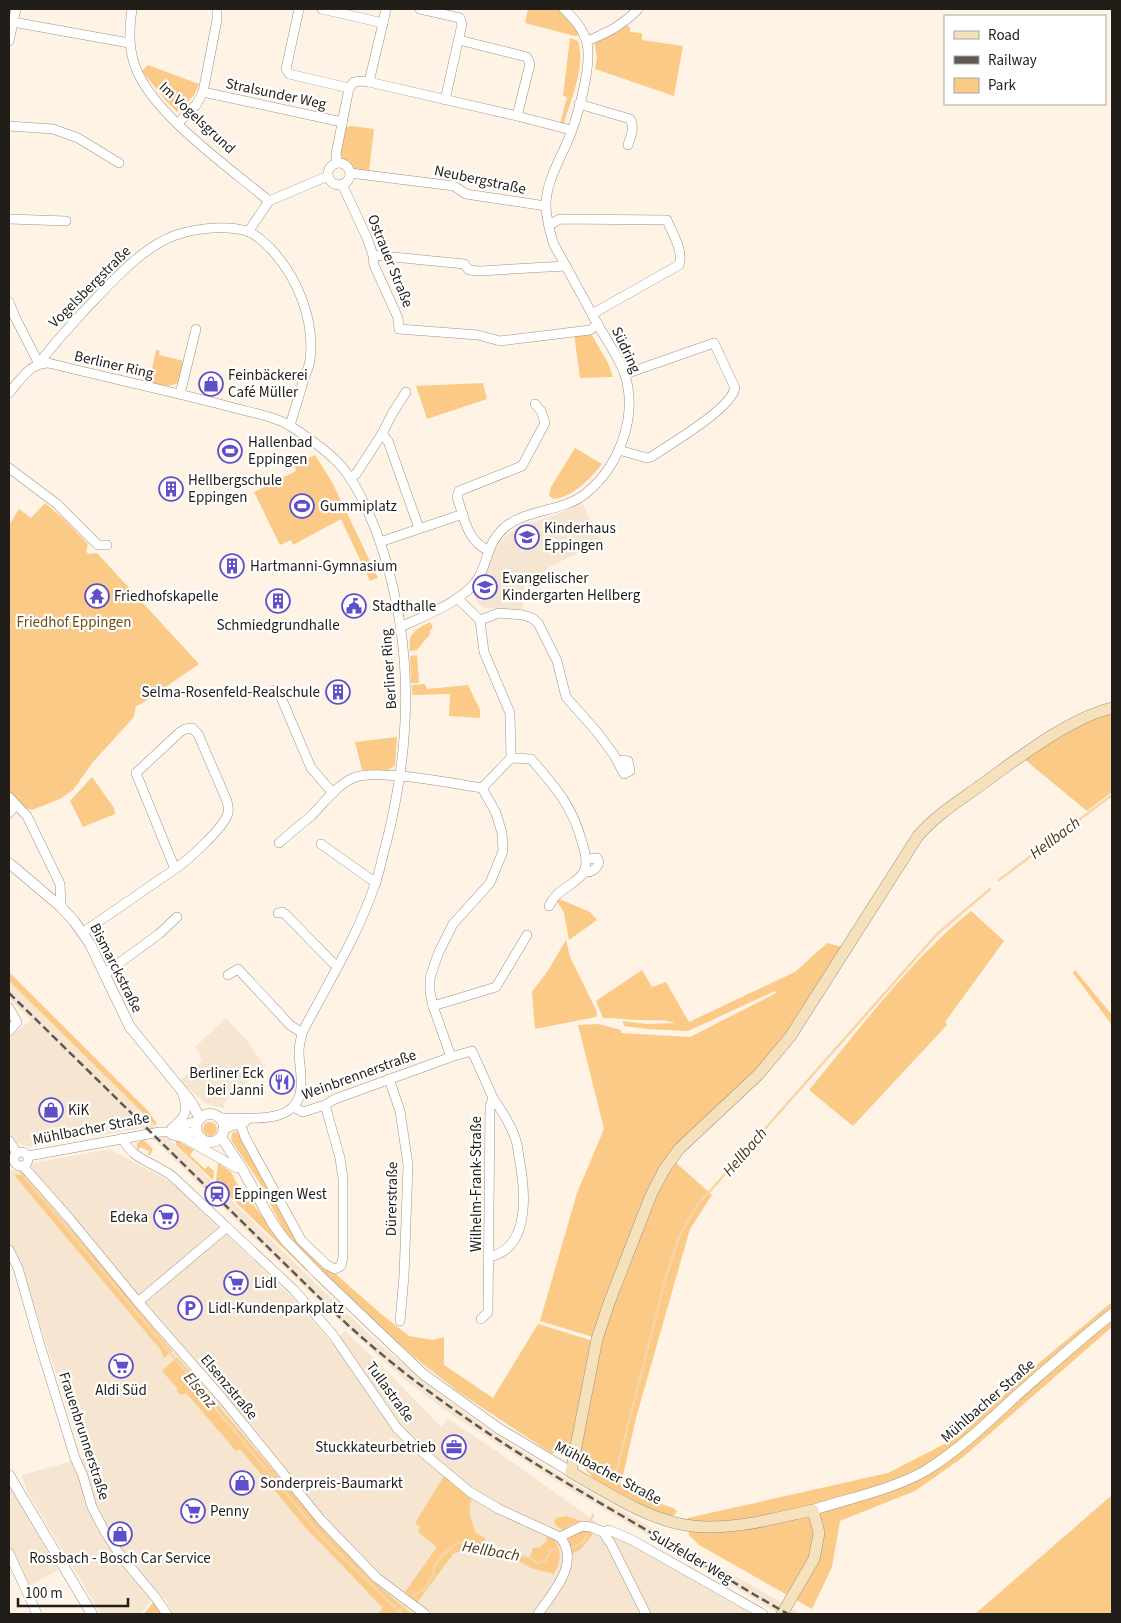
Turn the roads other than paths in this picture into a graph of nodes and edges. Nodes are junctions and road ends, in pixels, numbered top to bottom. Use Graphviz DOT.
graph roads {
  1 [pos="16,9"];
  2 [pos="132,9"];
  3 [pos="217,9"];
  4 [pos="299,9"];
  5 [pos="322,9"];
  6 [pos="386,9"];
  7 [pos="420,9"];
  8 [pos="564,9"];
  9 [pos="638,9"];
  10 [pos="13,22"];
  11 [pos="382,23"];
  12 [pos="459,40"];
  13 [pos="9,41"];
  14 [pos="586,41"];
  15 [pos="129,43"];
  16 [pos="369,82"];
  17 [pos="349,88"];
  18 [pos="203,92"];
  19 [pos="445,100"];
  20 [pos="579,104"];
  21 [pos="517,116"];
  22 [pos="342,122"];
  23 [pos="178,123"];
  24 [pos="9,126"];
  25 [pos="571,130"];
  26 [pos="628,145"];
  27 [pos="119,163"];
  28 [pos="337,163"];
  29 [pos="350,173"];
  30 [pos="328,176"];
  31 [pos="342,184"];
  32 [pos="270,201"];
  33 [pos="546,206"];
  34 [pos="9,219"];
  35 [pos="66,221"];
  36 [pos="549,225"];
  37 [pos="248,232"];
  38 [pos="373,255"];
  39 [pos="566,266"];
  40 [pos="9,302"];
  41 [pos="592,314"];
  42 [pos="598,324"];
  43 [pos="196,329"];
  44 [pos="39,364"];
  45 [pos="625,374"];
  46 [pos="406,392"];
  47 [pos="9,393"];
  48 [pos="180,394"];
  49 [pos="535,404"];
  50 [pos="290,426"];
  51 [pos="382,434"];
  52 [pos="619,450"];
  53 [pos="9,468"];
  54 [pos="350,478"];
  55 [pos="463,514"];
  56 [pos="419,528"];
  57 [pos="380,542"];
  58 [pos="107,545"];
  59 [pos="488,550"];
  60 [pos="457,598"];
  61 [pos="480,620"];
  62 [pos="400,627"];
  63 [pos="275,690"];
  64 [pos="1112,708"];
  65 [pos="511,758"];
  66 [pos="618,762"];
  67 [pos="400,776"];
  68 [pos="482,788"];
  69 [pos="333,793"];
  70 [pos="9,797"];
  71 [pos="16,805"];
  72 [pos="9,812"];
  73 [pos="279,843"];
  74 [pos="321,844"];
  75 [pos="9,863"];
  76 [pos="176,869"];
  77 [pos="376,883"];
  78 [pos="548,906"];
  79 [pos="61,907"];
  80 [pos="278,913"];
  81 [pos="177,917"];
  82 [pos="82,932"];
  83 [pos="527,935"];
  84 [pos="337,965"];
  85 [pos="104,974"];
  86 [pos="228,975"];
  87 [pos="433,1006"];
  88 [pos="9,1008"];
  89 [pos="9,1031"];
  90 [pos="302,1032"];
  91 [pos="472,1051"];
  92 [pos="451,1057"];
  93 [pos="168,1074"];
  94 [pos="389,1079"];
  95 [pos="182,1091"];
  96 [pos="493,1098"];
  97 [pos="325,1105"];
  98 [pos="294,1107"];
  99 [pos="215,1117"];
  100 [pos="199,1120"];
  101 [pos="239,1120"];
  102 [pos="172,1128"];
  103 [pos="160,1132"];
  104 [pos="198,1134"];
  105 [pos="219,1136"];
  106 [pos="123,1138"];
  107 [pos="9,1141"];
  108 [pos="28,1156"];
  109 [pos="14,1159"];
  110 [pos="23,1166"];
  111 [pos="237,1168"];
  112 [pos="251,1187"];
  113 [pos="226,1227"];
  114 [pos="9,1250"];
  115 [pos="489,1257"];
  116 [pos="138,1302"];
  117 [pos="1112,1314"];
  118 [pos="481,1319"];
  119 [pos="400,1321"];
  120 [pos="571,1472"];
  121 [pos="9,1475"];
  122 [pos="813,1510"];
  123 [pos="603,1532"];
  124 [pos="562,1539"];
  125 [pos="9,1553"];
  126 [pos="37,1614"];
  127 [pos="92,1614"];
  128 [pos="166,1614"];
  129 [pos="425,1614"];
  130 [pos="538,1614"];
  131 [pos="646,1614"];
  132 [pos="763,1614"];
  133 [pos="782,1614"];
  1 -- 10 [label="street"];
  2 -- 15 [label="street, Im Vogelsgrund"];
  3 -- 18 [label="street"];
  4 -- 17 [label="street"];
  5 -- 11 [label="street"];
  6 -- 11 [label="street"];
  7 -- 12 [label="street"];
  8 -- 14 [label="street, Südring"];
  9 -- 14 [label="street"];
  10 -- 13 [label="street"];
  10 -- 15 [label="street"];
  11 -- 16 [label="street"];
  12 -- 19 [label="street"];
  12 -- 21 [label="street"];
  14 -- 20 [label="street, Südring"];
  15 -- 23 [label="street, Im Vogelsgrund"];
  16 -- 17 [label="street"];
  16 -- 19 [label="street"];
  17 -- 22 [label="street"];
  18 -- 22 [label="street, Stralsunder Weg"];
  18 -- 23 [label="street"];
  19 -- 21 [label="street"];
  20 -- 25 [label="street, Südring"];
  20 -- 26 [label="street"];
  21 -- 25 [label="street"];
  22 -- 28 [label="street"];
  23 -- 32 [label="street, Im Vogelsgrund"];
  24 -- 27 [label="street"];
  25 -- 33 [label="street, Südring"];
  28 -- 29 [label="street"];
  28 -- 30 [label="street"];
  29 -- 31 [label="street"];
  29 -- 33 [label="street, Neubergstraße"];
  30 -- 31 [label="street"];
  30 -- 32 [label="street"];
  31 -- 38 [label="street, Ostrauer Straße"];
  32 -- 37 [label="street"];
  33 -- 36 [label="street, Südring"];
  34 -- 35 [label="street"];
  36 -- 39 [label="street, Südring"];
  36 -- 41 [label="street"];
  37 -- 44 [label="street, Vogelsbergstraße"];
  37 -- 50 [label="street, Vogelsbergstraße"];
  38 -- 39 [label="street"];
  38 -- 42 [label="street, Ostrauer Straße"];
  39 -- 41 [label="street, Südring"];
  40 -- 44 [label="street"];
  41 -- 42 [label="street, Südring"];
  42 -- 45 [label="street, Südring"];
  43 -- 48 [label="street"];
  44 -- 47 [label="street"];
  44 -- 48 [label="street, Berliner Ring"];
  45 -- 52 [label="street, Südring"];
  45 -- 52 [label="street"];
  46 -- 51 [label="street"];
  48 -- 50 [label="street, Berliner Ring"];
  49 -- 55 [label="street"];
  50 -- 54 [label="street, Berliner Ring"];
  51 -- 54 [label="street"];
  51 -- 56 [label="street"];
  52 -- 59 [label="street, Südring"];
  53 -- 58 [label="street"];
  54 -- 57 [label="street, Berliner Ring"];
  55 -- 56 [label="street"];
  55 -- 59 [label="street"];
  56 -- 57 [label="street"];
  57 -- 62 [label="street, Berliner Ring"];
  59 -- 60 [label="street, Südring"];
  60 -- 61 [label="street"];
  60 -- 62 [label="street, Südring"];
  61 -- 65 [label="street"];
  61 -- 66 [label="street"];
  62 -- 67 [label="street, Berliner Ring"];
  63 -- 69 [label="street"];
  64 -- 120 [label="main road"];
  65 -- 68 [label="street"];
  65 -- 78 [label="street"];
  67 -- 68 [label="street"];
  67 -- 69 [label="street"];
  67 -- 77 [label="street, Berliner Ring"];
  68 -- 87 [label="street"];
  69 -- 73 [label="street"];
  70 -- 71 [label="street"];
  71 -- 72 [label="street"];
  71 -- 79 [label="street"];
  74 -- 77 [label="street"];
  75 -- 79 [label="street, Bismarckstraße"];
  76 -- 76 [label="street"];
  76 -- 82 [label="street"];
  77 -- 84 [label="street, Berliner Ring"];
  79 -- 82 [label="street, Bismarckstraße"];
  80 -- 84 [label="street"];
  81 -- 85 [label="street"];
  82 -- 85 [label="street, Bismarckstraße"];
  83 -- 87 [label="street"];
  84 -- 90 [label="street, Berliner Ring"];
  85 -- 93 [label="street, Bismarckstraße"];
  86 -- 90 [label="street"];
  87 -- 92 [label="street"];
  88 -- 89 [label="street"];
  90 -- 98 [label="street, Berliner Ring"];
  91 -- 92 [label="street, Weinbrennerstraße"];
  91 -- 96 [label="street, Wilhelm-Frank-Straße"];
  92 -- 94 [label="street, Weinbrennerstraße"];
  93 -- 95 [label="street, Bismarckstraße"];
  93 -- 99 [label="street, Bismarckstraße"];
  94 -- 97 [label="street, Weinbrennerstraße"];
  94 -- 119 [label="street, Dürerstraße"];
  95 -- 100 [label="street, Bismarckstraße"];
  95 -- 102 [label="street, Mühlbacher Straße"];
  96 -- 115 [label="street, Wilhelm-Frank-Straße"];
  96 -- 115 [label="street"];
  97 -- 98 [label="street, Weinbrennerstraße"];
  97 -- 101 [label="street"];
  98 -- 101 [label="street, Weinbrennerstraße"];
  99 -- 100 [label="street"];
  99 -- 101 [label="street, Weinbrennerstraße"];
  99 -- 105 [label="street"];
  100 -- 102 [label="street, Mühlbacher Straße"];
  100 -- 104 [label="street"];
  101 -- 105 [label="street, Weinbrennerstraße"];
  102 -- 103 [label="street, Mühlbacher Straße"];
  103 -- 104 [label="street, Mühlbacher Straße"];
  103 -- 106 [label="street, Mühlbacher Straße"];
  103 -- 111 [label="street, Mühlbacher Straße"];
  104 -- 105 [label="street"];
  105 -- 111 [label="street, Mühlbacher Straße"];
  105 -- 112 [label="street, Mühlbacher Straße"];
  106 -- 108 [label="street, Mühlbacher Straße"];
  106 -- 113 [label="street, Tullastraße"];
  107 -- 109 [label="street"];
  108 -- 109 [label="street"];
  108 -- 110 [label="street"];
  109 -- 110 [label="street, Elsenzstraße"];
  110 -- 116 [label="street, Elsenzstraße"];
  111 -- 112 [label="street, Mühlbacher Straße"];
  112 -- 120 [label="street, Mühlbacher Straße"];
  113 -- 116 [label="street"];
  113 -- 124 [label="street, Tullastraße"];
  114 -- 128 [label="street, Frauenbrunnerstraße"];
  115 -- 118 [label="street, Wilhelm-Frank-Straße"];
  116 -- 129 [label="street, Elsenzstraße"];
  117 -- 122 [label="street, Mühlbacher Straße"];
  120 -- 122 [label="main road, Mühlbacher Straße"];
  121 -- 127 [label="street"];
  122 -- 133 [label="main road"];
  123 -- 124 [label="street"];
  123 -- 131 [label="street"];
  123 -- 132 [label="street, Sulzfelder Weg"];
  124 -- 130 [label="street"];
  125 -- 126 [label="street"];
}
